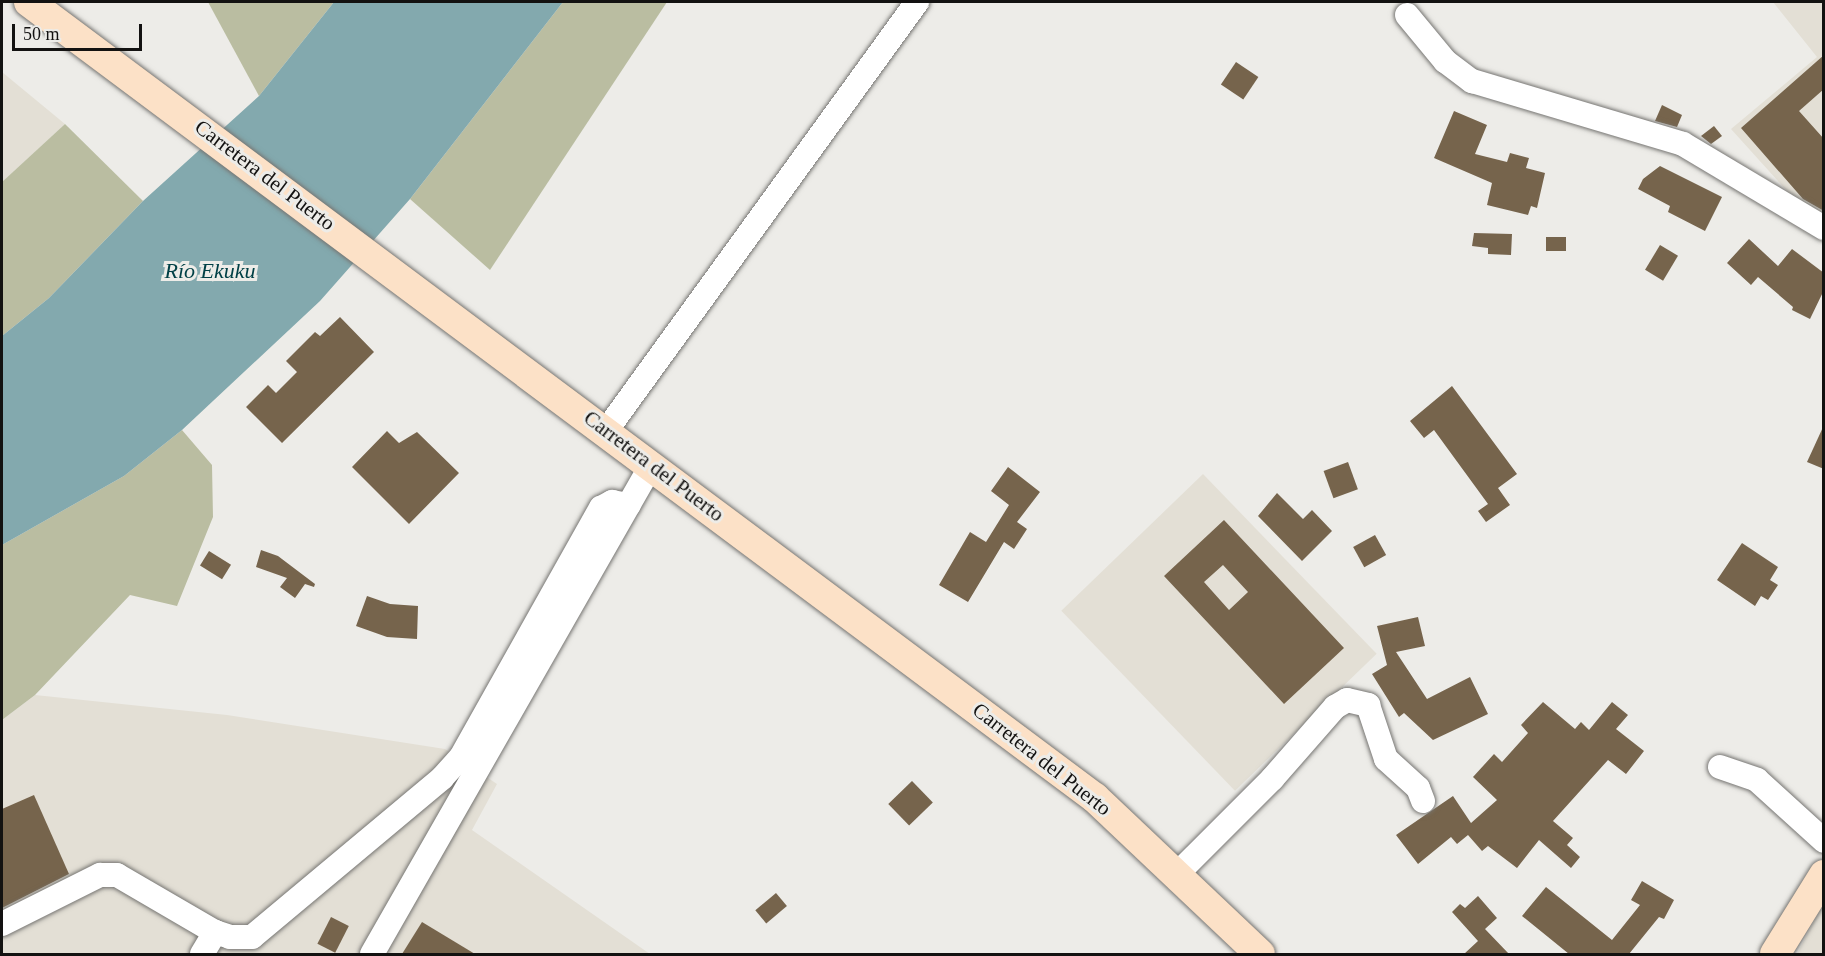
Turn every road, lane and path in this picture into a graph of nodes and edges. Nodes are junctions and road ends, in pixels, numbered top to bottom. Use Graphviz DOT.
graph roads {
  1 [pos="29,2"];
  2 [pos="917,2"];
  3 [pos="1407,15"];
  4 [pos="1824,228"];
  5 [pos="606,431"];
  6 [pos="652,464"];
  7 [pos="629,505"];
  8 [pos="1720,767"];
  9 [pos="1423,801"];
  10 [pos="1824,841"];
  11 [pos="1178,873"];
  12 [pos="1824,874"];
  13 [pos="2,924"];
  14 [pos="215,932"];
  15 [pos="202,954"];
  16 [pos="372,954"];
  17 [pos="1260,954"];
  18 [pos="1775,954"];
  1 -- 5 [label="main road, Carretera del Puerto"];
  2 -- 5 [label="street"];
  3 -- 4 [label="street"];
  5 -- 6 [label="main road, Carretera del Puerto"];
  6 -- 7 [label="street"];
  6 -- 11 [label="main road, Carretera del Puerto"];
  7 -- 14 [label="street"];
  7 -- 16 [label="street"];
  8 -- 10 [label="street"];
  9 -- 11 [label="street"];
  11 -- 17 [label="main road, Carretera del Puerto"];
  12 -- 18 [label="main road"];
  13 -- 14 [label="street"];
  14 -- 15 [label="street"];
}
